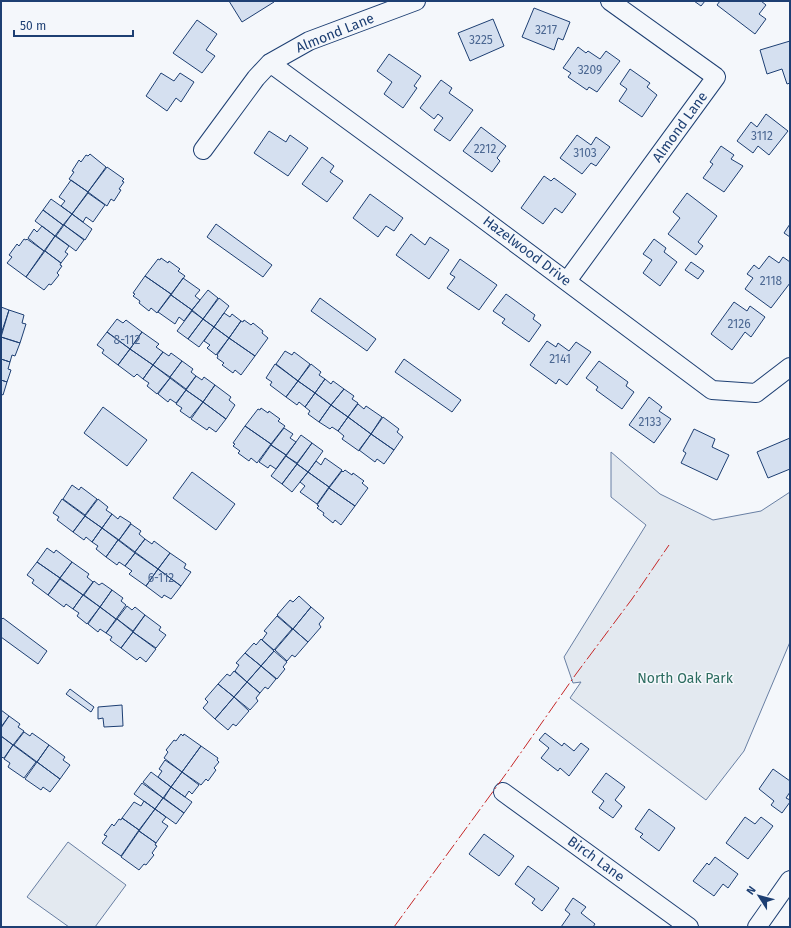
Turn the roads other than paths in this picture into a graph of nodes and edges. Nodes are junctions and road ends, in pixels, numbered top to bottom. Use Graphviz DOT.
graph roads {
  1 [pos="416,1"];
  2 [pos="610,1"];
  3 [pos="270,63"];
  4 [pos="202,150"];
  5 [pos="567,281"];
  6 [pos="790,367"];
  7 [pos="503,792"];
  8 [pos="790,880"];
  9 [pos="689,927"];
  10 [pos="757,927"];
  1 -- 3 [label="street, Almond Lane"];
  2 -- 5 [label="street, Almond Lane"];
  3 -- 4 [label="street, Almond Lane"];
  3 -- 5 [label="street, Hazelwood Drive"];
  5 -- 6 [label="street, Hazelwood Drive"];
  7 -- 9 [label="street, Birch Lane"];
  8 -- 10 [label="street"];
}
